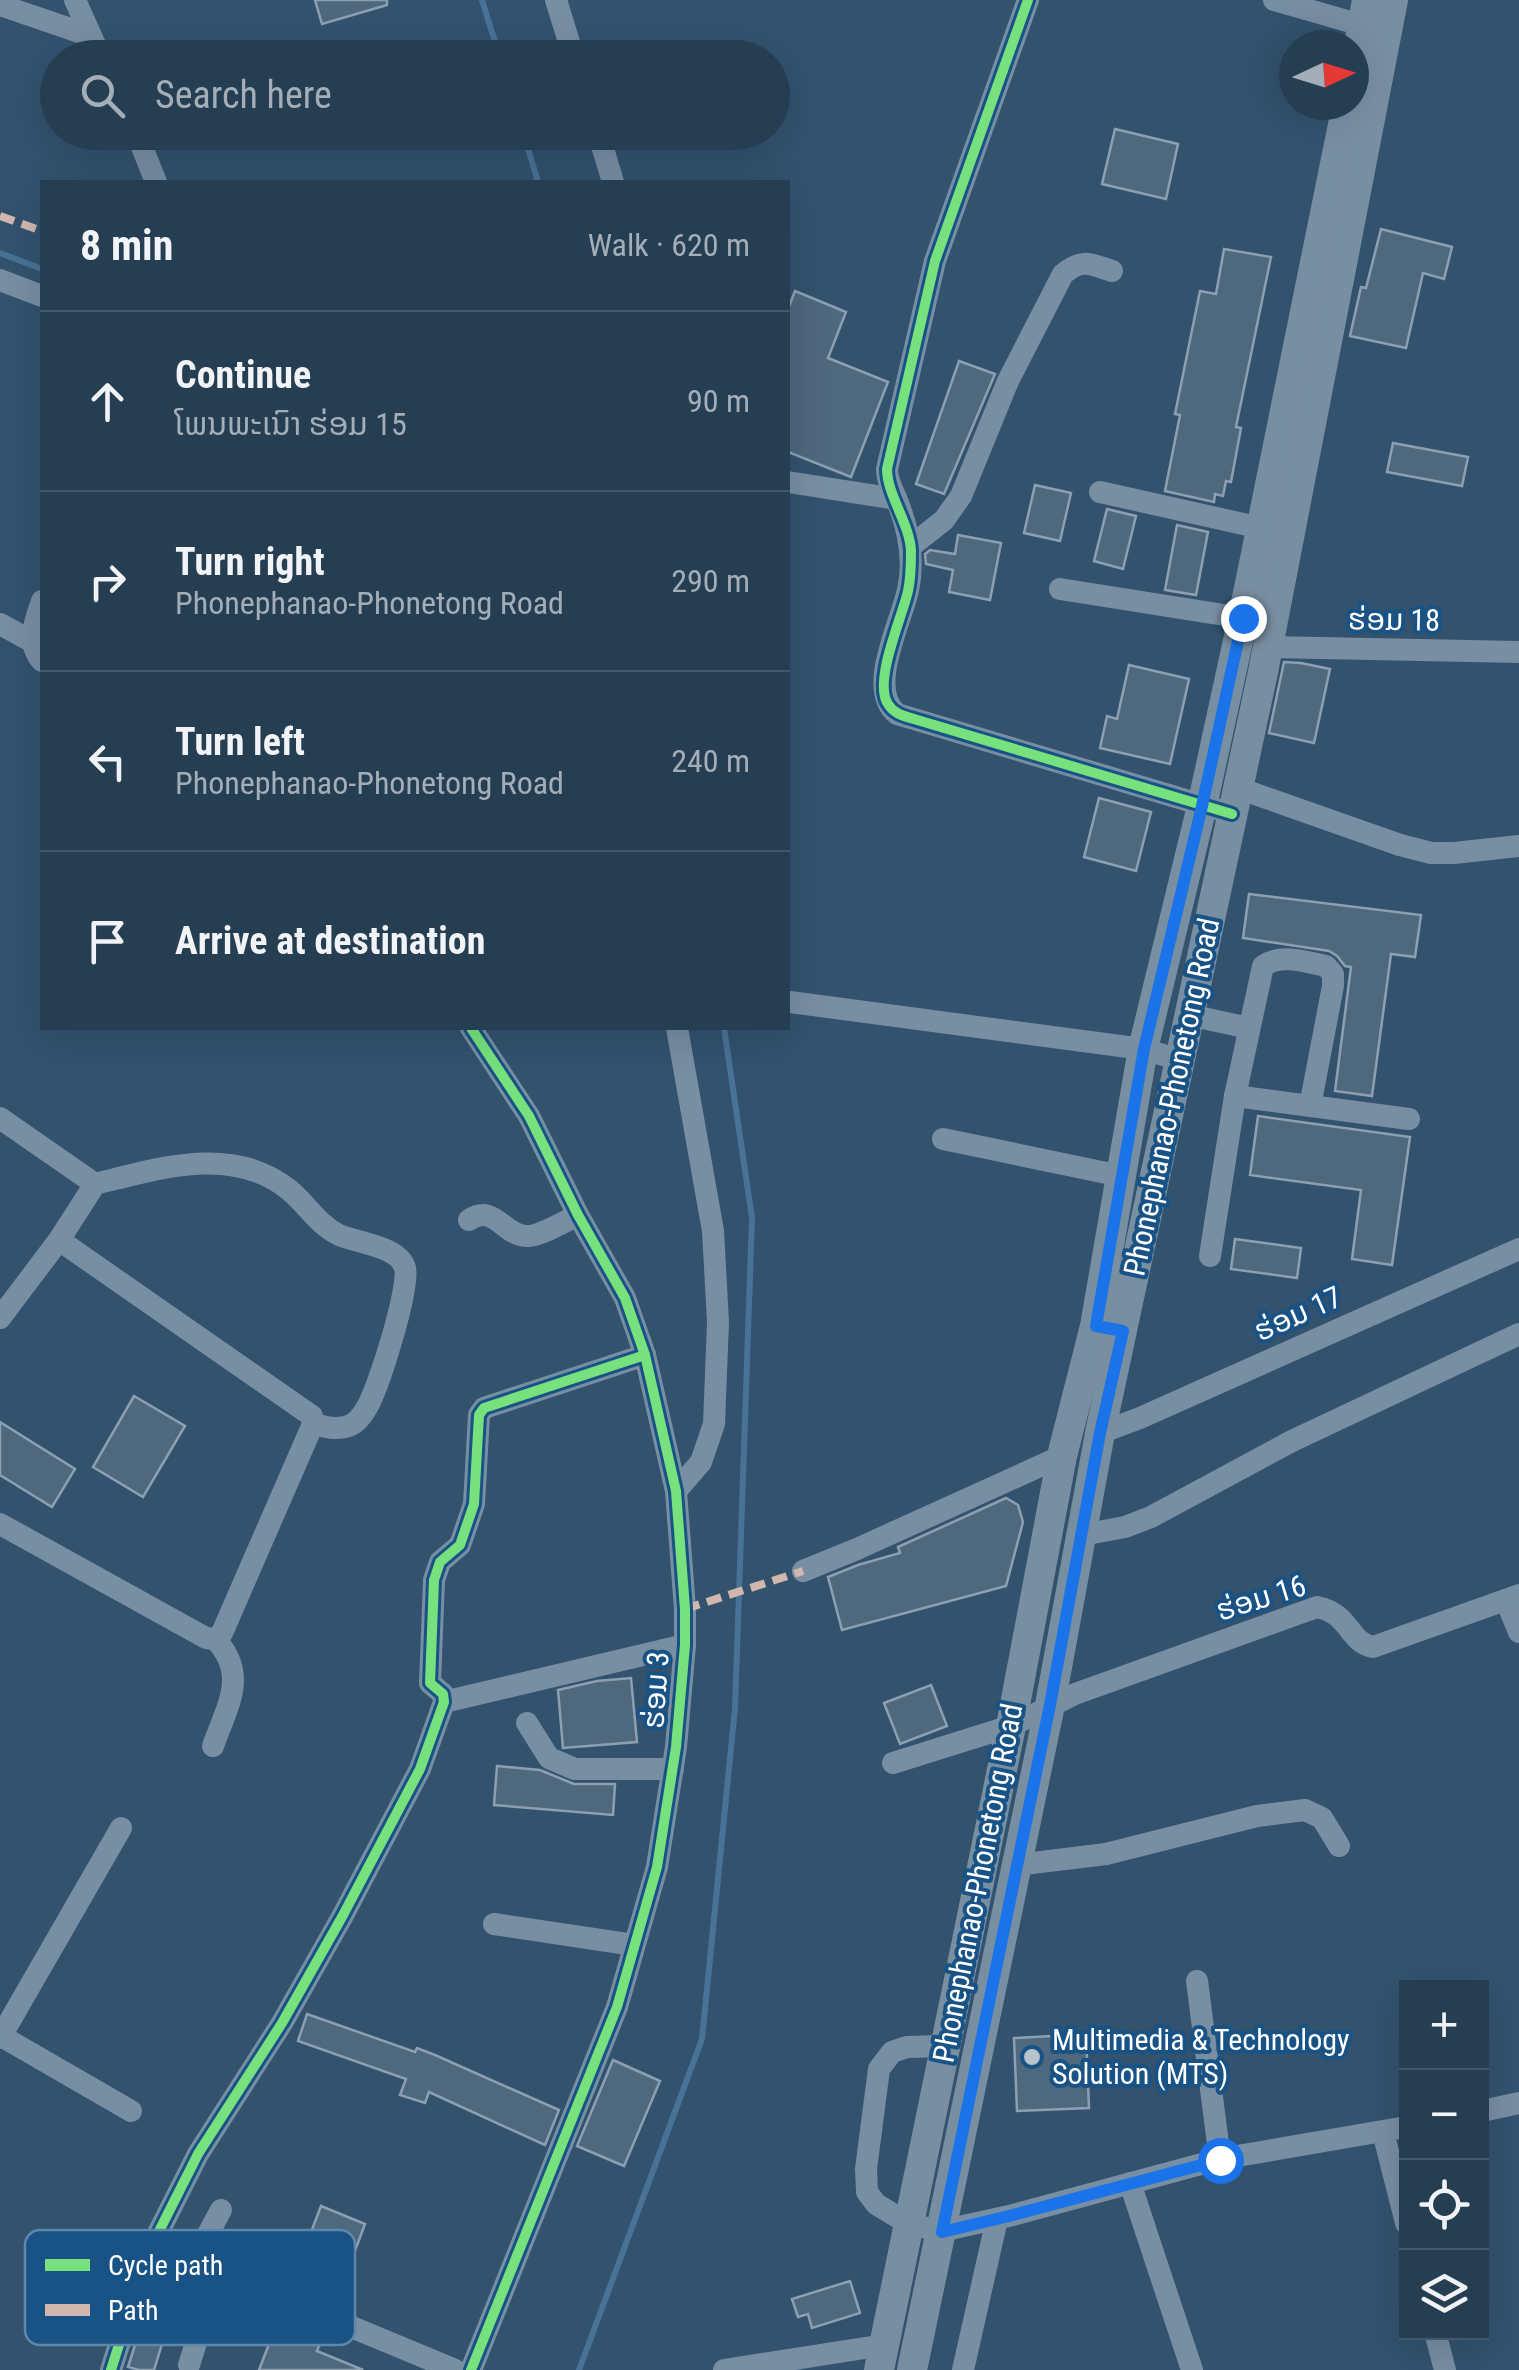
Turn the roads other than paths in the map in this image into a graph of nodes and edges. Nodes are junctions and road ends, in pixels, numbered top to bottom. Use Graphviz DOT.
graph roads {
  1 [pos="75,0"];
  2 [pos="556,0"];
  3 [pos="1028,0"];
  4 [pos="1274,0"];
  5 [pos="1393,0"];
  6 [pos="0,5"];
  7 [pos="1373,20"];
  8 [pos="80,40"];
  9 [pos="93,40"];
  10 [pos="568,40"];
  11 [pos="1344,120"];
  12 [pos="143,150"];
  13 [pos="604,150"];
  14 [pos="155,180"];
  15 [pos="613,180"];
  16 [pos="1112,271"];
  17 [pos="0,280"];
  18 [pos="40,295"];
  19 [pos="790,482"];
  20 [pos="1100,492"];
  21 [pos="896,499"];
  22 [pos="1261,528"];
  23 [pos="911,546"];
  24 [pos="1060,589"];
  25 [pos="40,606"];
  26 [pos="1243,618"];
  27 [pos="0,624"];
  28 [pos="1267,647"];
  29 [pos="38,651"];
  30 [pos="1519,652"];
  31 [pos="1235,801"];
  32 [pos="1202,806"];
  33 [pos="1519,846"];
  34 [pos="790,1002"];
  35 [pos="1189,1016"];
  36 [pos="1250,1028"];
  37 [pos="472,1030"];
  38 [pos="678,1030"];
  39 [pos="1144,1049"];
  40 [pos="1180,1060"];
  41 [pos="1235,1096"];
  42 [pos="1310,1106"];
  43 [pos="0,1118"];
  44 [pos="1409,1119"];
  45 [pos="943,1139"];
  46 [pos="1121,1176"];
  47 [pos="96,1184"];
  48 [pos="578,1215"];
  49 [pos="469,1220"];
  50 [pos="59,1240"];
  51 [pos="1519,1249"];
  52 [pos="1210,1256"];
  53 [pos="0,1318"];
  54 [pos="1109,1328"];
  55 [pos="1519,1334"];
  56 [pos="646,1355"];
  57 [pos="313,1424"];
  58 [pos="1100,1433"];
  59 [pos="1062,1456"];
  60 [pos="676,1491"];
  61 [pos="0,1524"];
  62 [pos="1082,1535"];
  63 [pos="803,1571"];
  64 [pos="1512,1598"];
  65 [pos="1519,1632"];
  66 [pos="215,1639"];
  67 [pos="685,1644"];
  68 [pos="444,1702"];
  69 [pos="1050,1705"];
  70 [pos="528,1723"];
  71 [pos="1011,1726"];
  72 [pos="213,1746"];
  73 [pos="893,1763"];
  74 [pos="673,1770"];
  75 [pos="122,1828"];
  76 [pos="1339,1846"];
  77 [pos="1016,1865"];
  78 [pos="494,1924"];
  79 [pos="634,1946"];
  80 [pos="1196,1981"];
  81 [pos="10,1998"];
  82 [pos="0,2037"];
  83 [pos="945,2046"];
  84 [pos="1519,2103"];
  85 [pos="1489,2109"];
  86 [pos="131,2112"];
  87 [pos="1399,2128"];
  88 [pos="1382,2132"];
  89 [pos="1220,2160"];
  90 [pos="1130,2182"];
  91 [pos="1399,2196"];
  92 [pos="221,2210"];
  93 [pos="997,2219"];
  94 [pos="910,2224"];
  95 [pos="159,2230"];
  96 [pos="210,2230"];
  97 [pos="942,2232"];
  98 [pos="355,2328"];
  99 [pos="1437,2340"];
  100 [pos="119,2345"];
  101 [pos="195,2345"];
  102 [pos="881,2357"];
  103 [pos="189,2365"];
  104 [pos="111,2370"];
  105 [pos="455,2370"];
  106 [pos="471,2370"];
  107 [pos="724,2370"];
  108 [pos="912,2370"];
  109 [pos="963,2370"];
  110 [pos="1192,2370"];
  111 [pos="1445,2370"];
  1 -- 9 [label="street"];
  2 -- 10 [label="street"];
  3 -- 21 [label="street"];
  4 -- 7 [label="street"];
  5 -- 7 [label="main road, Phonephanao-Phonetong Road"];
  6 -- 8 [label="street"];
  7 -- 28 [label="main road, Phonephanao-Phonetong Road"];
  11 -- 22 [label="main road, Phonephanao-Phonetong Road"];
  12 -- 14 [label="street"];
  13 -- 15 [label="street"];
  16 -- 23 [label="street"];
  17 -- 18 [label="street"];
  19 -- 21 [label="street"];
  20 -- 22 [label="street"];
  21 -- 23 [label="street"];
  22 -- 26 [label="main road, Phonephanao-Phonetong Road"];
  23 -- 32 [label="street"];
  24 -- 26 [label="street"];
  25 -- 29 [label="street"];
  26 -- 32 [label="main road, Phonephanao-Phonetong Road"];
  27 -- 29 [label="street"];
  28 -- 30 [label="street, ຮ່ອມ 18"];
  28 -- 31 [label="main road, Phonephanao-Phonetong Road"];
  31 -- 32 [label="street"];
  31 -- 33 [label="street"];
  31 -- 35 [label="main road, Phonephanao-Phonetong Road"];
  32 -- 39 [label="main road, Phonephanao-Phonetong Road"];
  34 -- 39 [label="street"];
  35 -- 36 [label="street"];
  35 -- 40 [label="main road, Phonephanao-Phonetong Road"];
  36 -- 41 [label="street"];
  36 -- 42 [label="street"];
  37 -- 48 [label="street, ຮ່ອມ 3"];
  38 -- 60 [label="street"];
  39 -- 40 [label="street"];
  39 -- 46 [label="main road, Phonephanao-Phonetong Road"];
  40 -- 54 [label="main road, Phonephanao-Phonetong Road"];
  41 -- 42 [label="street"];
  41 -- 52 [label="street"];
  42 -- 44 [label="street"];
  43 -- 47 [label="street"];
  45 -- 46 [label="street"];
  46 -- 54 [label="main road, Phonephanao-Phonetong Road"];
  47 -- 50 [label="street"];
  47 -- 57 [label="street"];
  48 -- 49 [label="street"];
  48 -- 56 [label="street, ຮ່ອມ 3"];
  50 -- 53 [label="street"];
  50 -- 57 [label="street"];
  51 -- 58 [label="street, ຮ່ອມ 17"];
  54 -- 58 [label="main road, Phonephanao-Phonetong Road"];
  54 -- 59 [label="main road, Phonephanao-Phonetong Road"];
  55 -- 62 [label="street"];
  56 -- 60 [label="street, ຮ່ອມ 3"];
  56 -- 68 [label="street"];
  57 -- 66 [label="street"];
  58 -- 62 [label="main road, Phonephanao-Phonetong Road"];
  59 -- 63 [label="street"];
  59 -- 71 [label="main road, Phonephanao-Phonetong Road"];
  60 -- 67 [label="street, ຮ່ອມ 3"];
  61 -- 66 [label="street"];
  62 -- 69 [label="main road, Phonephanao-Phonetong Road"];
  64 -- 65 [label="street"];
  64 -- 69 [label="street, ຮ່ອມ 16"];
  66 -- 72 [label="street"];
  67 -- 68 [label="street"];
  67 -- 74 [label="street, ຮ່ອມ 3"];
  68 -- 95 [label="street"];
  69 -- 71 [label="street, ຮ່ອມ 16"];
  69 -- 77 [label="main road, Phonephanao-Phonetong Road"];
  70 -- 74 [label="street"];
  71 -- 73 [label="street, ຮ່ອມ 16"];
  71 -- 83 [label="main road, Phonephanao-Phonetong Road"];
  74 -- 79 [label="street, ຮ່ອມ 3"];
  75 -- 81 [label="street"];
  76 -- 77 [label="street"];
  77 -- 97 [label="main road, Phonephanao-Phonetong Road"];
  78 -- 79 [label="street"];
  79 -- 106 [label="street, ຮ່ອມ 3"];
  80 -- 89 [label="street"];
  81 -- 82 [label="street"];
  82 -- 86 [label="street"];
  83 -- 94 [label="main road, Phonephanao-Phonetong Road"];
  83 -- 94 [label="street"];
  84 -- 85 [label="street"];
  87 -- 88 [label="street"];
  88 -- 89 [label="street"];
  88 -- 91 [label="street"];
  89 -- 90 [label="street"];
  90 -- 93 [label="street"];
  90 -- 110 [label="street"];
  92 -- 96 [label="street"];
  93 -- 97 [label="street"];
  93 -- 109 [label="street"];
  94 -- 97 [label="street"];
  94 -- 102 [label="main road, Phonephanao-Phonetong Road"];
  97 -- 108 [label="main road, Phonephanao-Phonetong Road"];
  98 -- 105 [label="street"];
  99 -- 111 [label="street"];
  100 -- 104 [label="street"];
  101 -- 103 [label="street"];
  102 -- 107 [label="street"];
}
